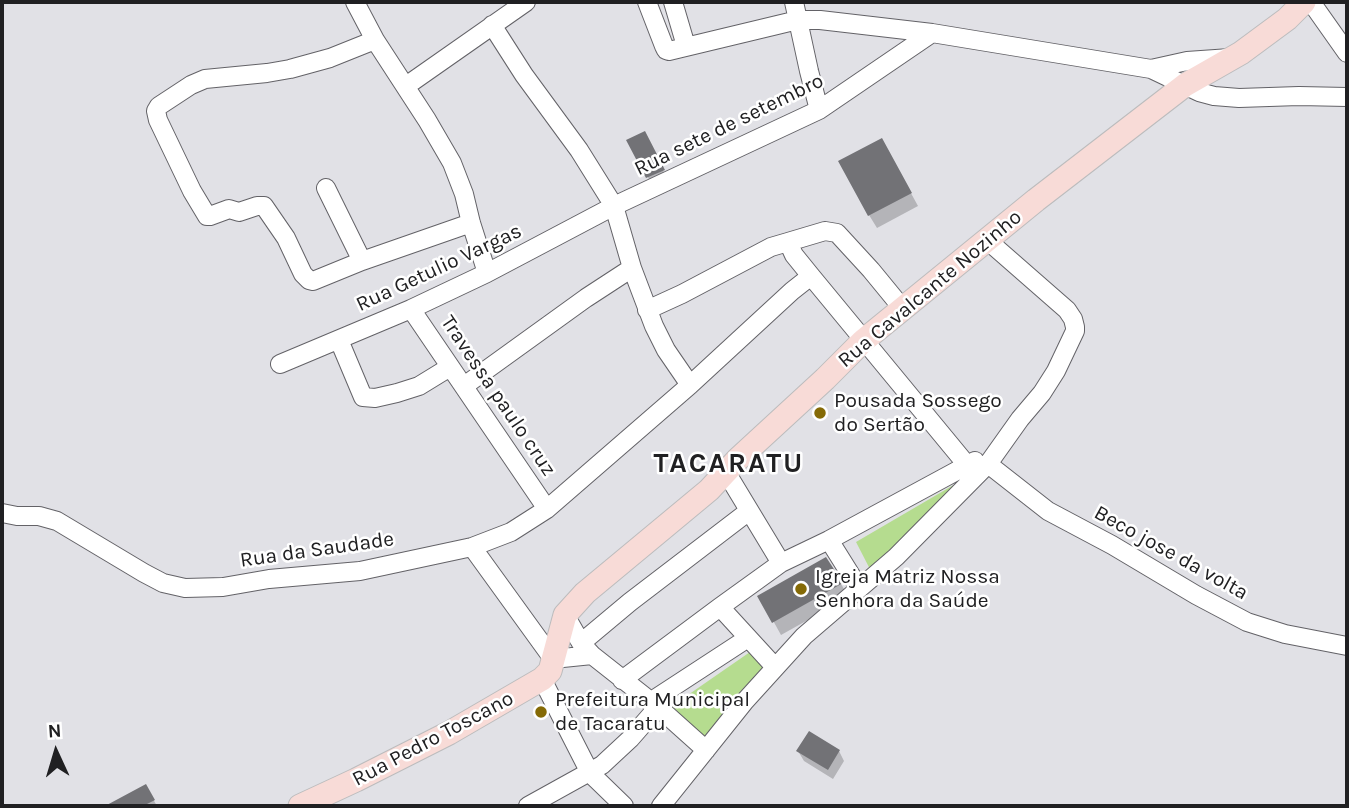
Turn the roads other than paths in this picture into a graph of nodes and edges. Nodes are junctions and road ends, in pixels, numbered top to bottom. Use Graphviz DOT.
graph roads {
  1 [pos="355,2"];
  2 [pos="526,2"];
  3 [pos="647,2"];
  4 [pos="673,2"];
  5 [pos="794,2"];
  6 [pos="1304,2"];
  7 [pos="1311,2"];
  8 [pos="798,20"];
  9 [pos="492,24"];
  10 [pos="932,33"];
  11 [pos="375,40"];
  12 [pos="682,48"];
  13 [pos="1347,53"];
  14 [pos="1230,58"];
  15 [pos="1151,69"];
  16 [pos="1185,85"];
  17 [pos="406,86"];
  18 [pos="1347,97"];
  19 [pos="820,110"];
  20 [pos="326,188"];
  21 [pos="614,206"];
  22 [pos="471,223"];
  23 [pos="987,240"];
  24 [pos="791,248"];
  25 [pos="362,261"];
  26 [pos="632,268"];
  27 [pos="487,273"];
  28 [pos="811,276"];
  29 [pos="411,309"];
  30 [pos="903,309"];
  31 [pos="647,310"];
  32 [pos="339,340"];
  33 [pos="863,341"];
  34 [pos="281,364"];
  35 [pos="450,367"];
  36 [pos="690,385"];
  37 [pos="464,386"];
  38 [pos="992,457"];
  39 [pos="967,465"];
  40 [pos="726,472"];
  41 [pos="547,509"];
  42 [pos="749,511"];
  43 [pos="2,513"];
  44 [pos="829,540"];
  45 [pos="472,547"];
  46 [pos="781,563"];
  47 [pos="859,588"];
  48 [pos="720,607"];
  49 [pos="565,615"];
  50 [pos="748,638"];
  51 [pos="1347,646"];
  52 [pos="586,649"];
  53 [pos="775,667"];
  54 [pos="548,669"];
  55 [pos="622,680"];
  56 [pos="654,704"];
  57 [pos="706,750"];
  58 [pos="590,773"];
  59 [pos="553,800"];
  60 [pos="300,806"];
  61 [pos="528,806"];
  62 [pos="624,806"];
  63 [pos="661,806"];
  1 -- 11 [label="street"];
  2 -- 9 [label="street"];
  3 -- 12 [label="street"];
  4 -- 12 [label="street"];
  5 -- 8 [label="street"];
  6 -- 14 [label="main road, Rua Cavalcante Nozinho"];
  7 -- 13 [label="street"];
  8 -- 10 [label="street"];
  8 -- 12 [label="street"];
  8 -- 19 [label="street"];
  9 -- 17 [label="street"];
  9 -- 21 [label="street"];
  10 -- 15 [label="street"];
  10 -- 19 [label="street, Rua sete de setembro"];
  11 -- 17 [label="street"];
  11 -- 25 [label="street"];
  14 -- 15 [label="street"];
  14 -- 16 [label="main road, Rua Cavalcante Nozinho"];
  15 -- 16 [label="street"];
  16 -- 18 [label="street"];
  16 -- 23 [label="main road, Rua Cavalcante Nozinho"];
  17 -- 22 [label="street"];
  19 -- 21 [label="street, Rua sete de setembro"];
  20 -- 25 [label="street"];
  21 -- 26 [label="street"];
  21 -- 27 [label="street, Rua Getulio Vargas"];
  22 -- 25 [label="street"];
  22 -- 27 [label="street"];
  23 -- 30 [label="main road, Rua Cavalcante Nozinho"];
  23 -- 38 [label="street"];
  24 -- 28 [label="street"];
  24 -- 30 [label="street"];
  24 -- 31 [label="street"];
  26 -- 31 [label="street"];
  26 -- 37 [label="street"];
  27 -- 29 [label="street, Rua Getulio Vargas"];
  28 -- 33 [label="street"];
  28 -- 36 [label="street, Rua da Saudade"];
  29 -- 32 [label="street, Rua Getulio Vargas"];
  29 -- 35 [label="street, Travessa paulo cruz"];
  30 -- 33 [label="main road, Rua Cavalcante Nozinho"];
  31 -- 36 [label="street"];
  32 -- 34 [label="street, Rua Getulio Vargas"];
  32 -- 35 [label="street"];
  33 -- 39 [label="street"];
  33 -- 40 [label="main road, Rua Cavalcante Nozinho"];
  35 -- 37 [label="street, Travessa paulo cruz"];
  36 -- 41 [label="street, Rua da Saudade"];
  37 -- 41 [label="street, Travessa paulo cruz"];
  38 -- 39 [label="street"];
  38 -- 47 [label="street"];
  38 -- 51 [label="street, Beco jose da volta"];
  39 -- 44 [label="street"];
  40 -- 42 [label="street"];
  40 -- 49 [label="main road, Rua Cavalcante Nozinho"];
  41 -- 45 [label="street, Rua da Saudade"];
  42 -- 46 [label="street"];
  42 -- 52 [label="street"];
  43 -- 45 [label="street, Rua da Saudade"];
  44 -- 46 [label="street"];
  44 -- 47 [label="street"];
  45 -- 54 [label="street"];
  46 -- 48 [label="street"];
  47 -- 53 [label="street"];
  48 -- 50 [label="street"];
  48 -- 55 [label="street"];
  49 -- 52 [label="street"];
  49 -- 54 [label="main road, Rua Cavalcante Nozinho"];
  50 -- 53 [label="street"];
  50 -- 56 [label="street"];
  52 -- 54 [label="street"];
  52 -- 55 [label="street"];
  53 -- 57 [label="street"];
  54 -- 58 [label="street"];
  54 -- 60 [label="main road, Rua Pedro Toscano"];
  55 -- 56 [label="street"];
  56 -- 57 [label="street"];
  56 -- 58 [label="street"];
  57 -- 63 [label="street"];
  58 -- 59 [label="street"];
  58 -- 62 [label="street"];
  59 -- 61 [label="street"];
}
